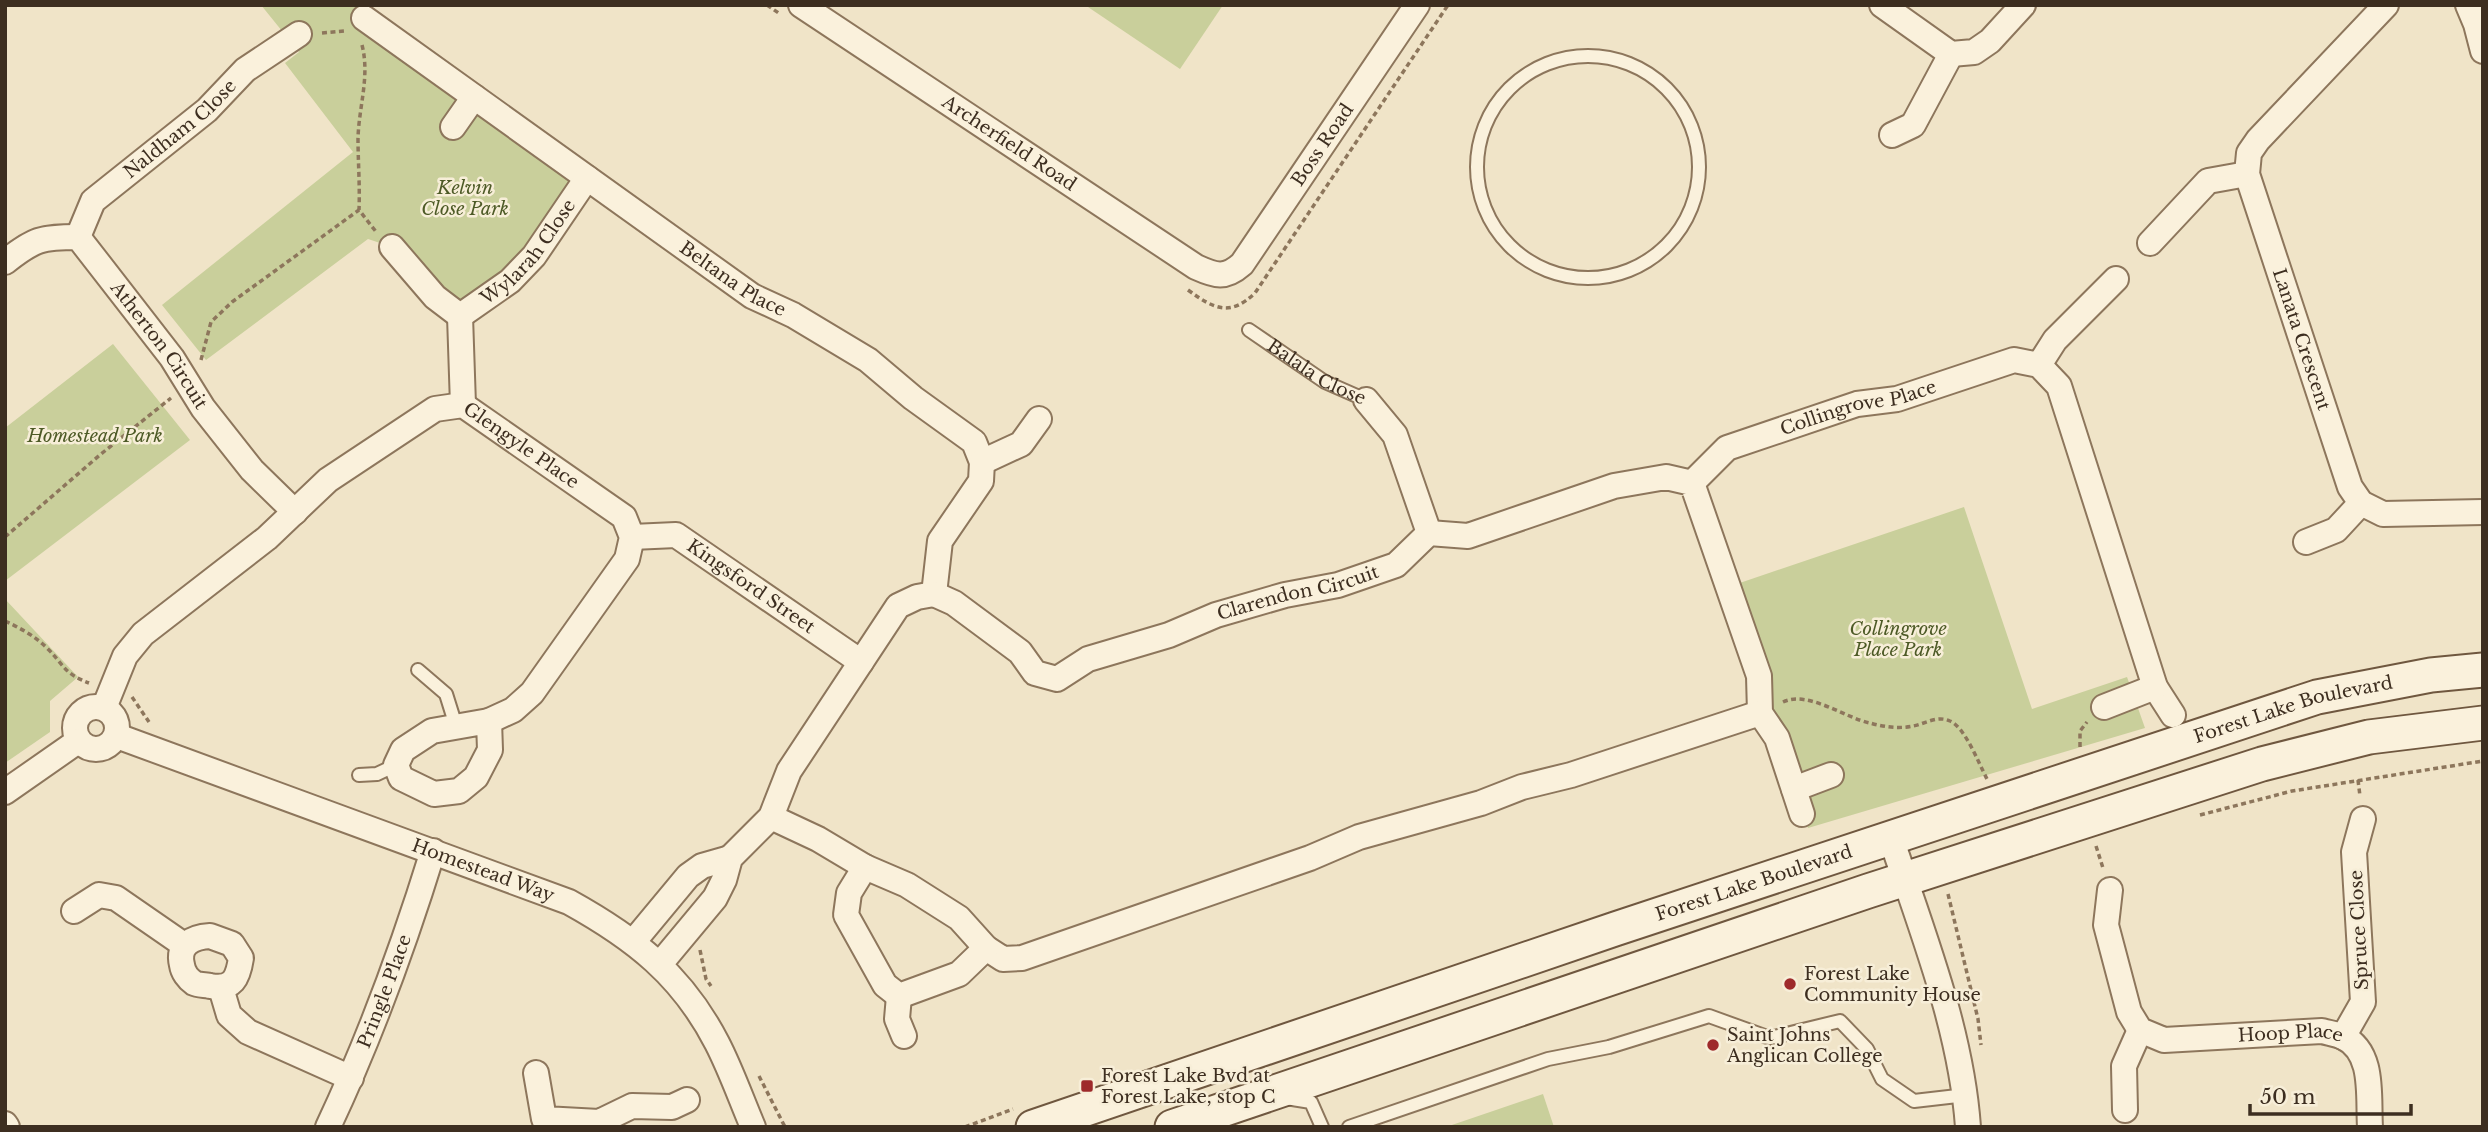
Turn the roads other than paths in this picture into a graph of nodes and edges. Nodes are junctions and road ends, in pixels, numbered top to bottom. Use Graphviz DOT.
graph roads {
  1 [pos="1417,5"];
  2 [pos="1882,5"];
  3 [pos="2024,5"];
  4 [pos="2386,5"];
  5 [pos="2468,5"];
  6 [pos="802,10"];
  7 [pos="357,30"];
  8 [pos="299,34"];
  9 [pos="2483,51"];
  10 [pos="1951,54"];
  11 [pos="474,97"];
  12 [pos="453,127"];
  13 [pos="1892,135"];
  14 [pos="2247,174"];
  15 [pos="587,178"];
  16 [pos="78,237"];
  17 [pos="2150,243"];
  18 [pos="1507,244"];
  19 [pos="392,247"];
  20 [pos="5,262"];
  21 [pos="1222,276"];
  22 [pos="2116,279"];
  23 [pos="460,316"];
  24 [pos="1249,330"];
  25 [pos="2039,365"];
  26 [pos="1366,400"];
  27 [pos="463,405"];
  28 [pos="1039,419"];
  29 [pos="982,462"];
  30 [pos="1692,483"];
  31 [pos="2361,503"];
  32 [pos="295,512"];
  33 [pos="2483,512"];
  34 [pos="1429,533"];
  35 [pos="632,537"];
  36 [pos="2306,542"];
  37 [pos="934,594"];
  38 [pos="861,662"];
  39 [pos="418,670"];
  40 [pos="2483,670"];
  41 [pos="2155,687"];
  42 [pos="2104,707"];
  43 [pos="104,708"];
  44 [pos="1760,713"];
  45 [pos="2173,715"];
  46 [pos="489,722"];
  47 [pos="2483,723"];
  48 [pos="456,726"];
  49 [pos="117,736"];
  50 [pos="78,741"];
  51 [pos="396,765"];
  52 [pos="359,775"];
  53 [pos="1831,775"];
  54 [pos="1794,789"];
  55 [pos="5,792"];
  56 [pos="1802,814"];
  57 [pos="771,817"];
  58 [pos="2363,819"];
  59 [pos="1891,838"];
  60 [pos="433,851"];
  61 [pos="730,858"];
  62 [pos="865,867"];
  63 [pos="1905,879"];
  64 [pos="2110,890"];
  65 [pos="74,911"];
  66 [pos="634,941"];
  67 [pos="184,945"];
  68 [pos="986,948"];
  69 [pos="660,964"];
  70 [pos="221,988"];
  71 [pos="899,996"];
  72 [pos="2140,1030"];
  73 [pos="904,1036"];
  74 [pos="2343,1037"];
  75 [pos="536,1073"];
  76 [pos="351,1078"];
  77 [pos="1268,1095"];
  78 [pos="1966,1095"];
  79 [pos="687,1100"];
  80 [pos="2125,1110"];
  81 [pos="1081,1119"];
  82 [pos="541,1123"];
  83 [pos="328,1127"];
  84 [pos="753,1127"];
  85 [pos="1034,1127"];
  86 [pos="1172,1127"];
  87 [pos="1322,1127"];
  88 [pos="1349,1127"];
  89 [pos="1968,1127"];
  90 [pos="2370,1127"];
  1 -- 21 [label="street, Boss Road"];
  2 -- 10 [label="street"];
  3 -- 10 [label="street"];
  4 -- 14 [label="street"];
  5 -- 9 [label="street"];
  6 -- 21 [label="street, Archerfield Road"];
  7 -- 11 [label="street, Beltana Place"];
  8 -- 16 [label="street, Naldham Close"];
  10 -- 13 [label="street"];
  11 -- 12 [label="street"];
  11 -- 15 [label="street, Beltana Place"];
  14 -- 17 [label="street"];
  14 -- 31 [label="street, Lanata Crescent"];
  15 -- 23 [label="street, Wylarah Close"];
  15 -- 29 [label="street, Beltana Place"];
  16 -- 20 [label="street"];
  16 -- 32 [label="street, Atherton Circuit"];
  18 -- 18 [label="lane"];
  19 -- 23 [label="street"];
  22 -- 25 [label="street"];
  23 -- 27 [label="street"];
  24 -- 26 [label="lane, Balala Close"];
  25 -- 30 [label="street, Collingrove Place"];
  25 -- 41 [label="street"];
  26 -- 34 [label="street, Balala Close"];
  27 -- 32 [label="street, Glengyle Place"];
  27 -- 35 [label="street, Glengyle Place"];
  28 -- 29 [label="street"];
  29 -- 37 [label="street"];
  30 -- 34 [label="street"];
  30 -- 44 [label="street"];
  31 -- 33 [label="street"];
  31 -- 36 [label="street"];
  32 -- 43 [label="street, Glengyle Place"];
  34 -- 37 [label="street, Clarendon Circuit"];
  35 -- 38 [label="street, Kingsford Street"];
  35 -- 46 [label="street"];
  37 -- 38 [label="street"];
  38 -- 57 [label="street"];
  39 -- 48 [label="lane"];
  40 -- 59 [label="main road, Forest Lake Boulevard"];
  41 -- 42 [label="street"];
  41 -- 45 [label="street"];
  43 -- 49 [label="street"];
  43 -- 50 [label="street"];
  44 -- 54 [label="street"];
  44 -- 68 [label="street"];
  46 -- 48 [label="street"];
  46 -- 51 [label="street"];
  47 -- 63 [label="main road"];
  48 -- 51 [label="street"];
  49 -- 50 [label="street"];
  49 -- 60 [label="street, Homestead Way"];
  50 -- 55 [label="street"];
  51 -- 52 [label="lane"];
  53 -- 54 [label="street"];
  54 -- 56 [label="street"];
  57 -- 61 [label="street"];
  57 -- 62 [label="street"];
  58 -- 74 [label="street, Spruce Close"];
  59 -- 63 [label="street"];
  59 -- 81 [label="main road, Forest Lake Boulevard"];
  60 -- 66 [label="street, Homestead Way"];
  60 -- 76 [label="street, Pringle Place"];
  61 -- 66 [label="street"];
  61 -- 69 [label="street"];
  62 -- 68 [label="street"];
  62 -- 71 [label="street"];
  63 -- 77 [label="main road"];
  63 -- 78 [label="street"];
  64 -- 72 [label="street"];
  65 -- 67 [label="street"];
  66 -- 69 [label="street, Homestead Way"];
  67 -- 70 [label="street"];
  67 -- 70 [label="street"];
  68 -- 71 [label="street"];
  69 -- 84 [label="street, Homestead Way"];
  70 -- 76 [label="street"];
  71 -- 73 [label="street"];
  72 -- 74 [label="street, Hoop Place"];
  72 -- 80 [label="street"];
  74 -- 90 [label="street, Hoop Place"];
  75 -- 82 [label="street"];
  76 -- 83 [label="street, Pringle Place"];
  77 -- 86 [label="main road"];
  77 -- 87 [label="lane"];
  78 -- 88 [label="lane"];
  78 -- 89 [label="street"];
  79 -- 82 [label="street"];
  81 -- 85 [label="main road, Forest Lake Boulevard"];
}
